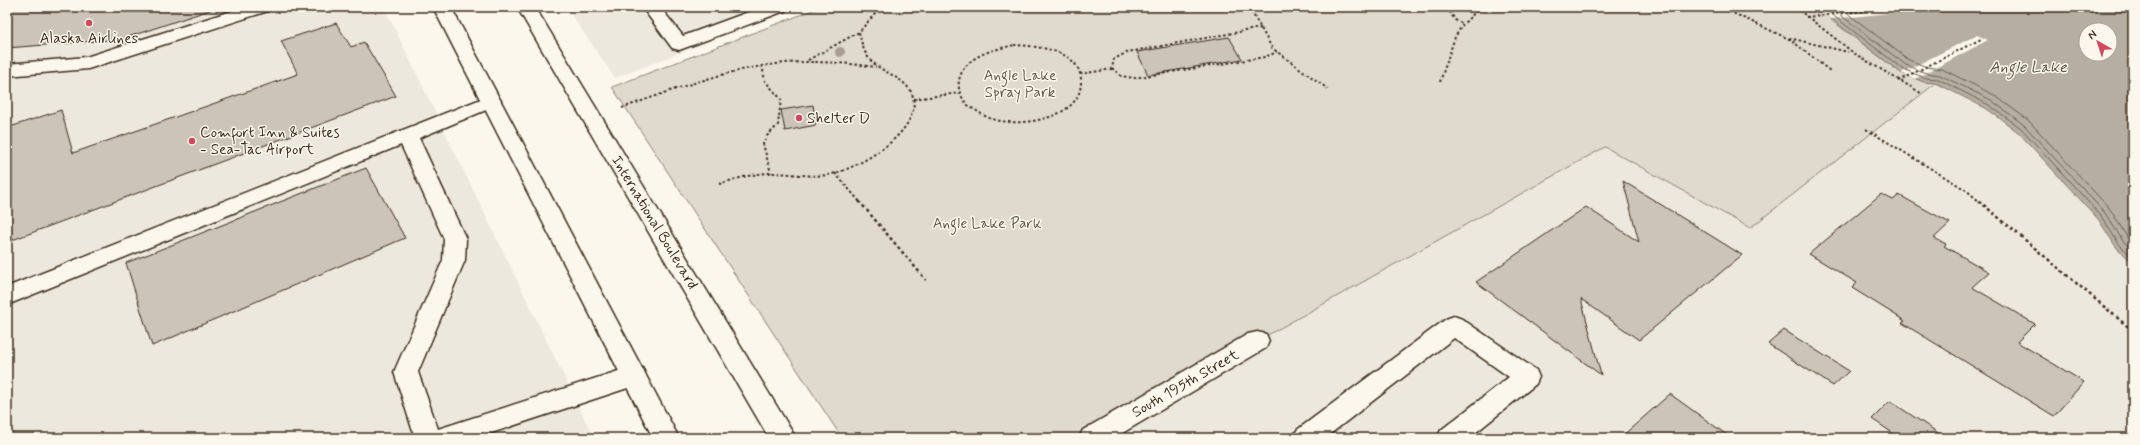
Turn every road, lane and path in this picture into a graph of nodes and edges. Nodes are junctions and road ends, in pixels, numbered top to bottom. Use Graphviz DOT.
graph roads {
  1 [pos="262,7"];
  2 [pos="442,7"];
  3 [pos="526,7"];
  4 [pos="651,7"];
  5 [pos="779,7"];
  6 [pos="881,7"];
  7 [pos="1249,7"];
  8 [pos="1447,7"];
  9 [pos="1481,7"];
  10 [pos="1720,7"];
  11 [pos="1795,7"];
  12 [pos="1900,7"];
  13 [pos="1806,17"];
  14 [pos="1463,24"];
  15 [pos="1261,28"];
  16 [pos="859,32"];
  17 [pos="1786,37"];
  18 [pos="1981,39"];
  19 [pos="1277,52"];
  20 [pos="1851,53"];
  21 [pos="806,61"];
  22 [pos="762,65"];
  23 [pos="876,67"];
  24 [pos="1112,69"];
  25 [pos="7,70"];
  26 [pos="1830,71"];
  27 [pos="1080,74"];
  28 [pos="1898,81"];
  29 [pos="1440,82"];
  30 [pos="1328,90"];
  31 [pos="959,93"];
  32 [pos="1921,93"];
  33 [pos="913,99"];
  34 [pos="491,101"];
  35 [pos="592,119"];
  36 [pos="1866,129"];
  37 [pos="407,135"];
  38 [pos="771,173"];
  39 [pos="836,173"];
  40 [pos="719,184"];
  41 [pos="926,280"];
  42 [pos="7,296"];
  43 [pos="2133,331"];
  44 [pos="1257,341"];
  45 [pos="634,376"];
  46 [pos="428,438"];
  47 [pos="443,438"];
  48 [pos="666,438"];
  49 [pos="783,438"];
  50 [pos="1092,438"];
  51 [pos="1306,438"];
  52 [pos="1450,438"];
  1 -- 25 [label="main road"];
  2 -- 34 [label="main road"];
  3 -- 35 [label="main road, International Boulevard"];
  4 -- 5 [label="main road"];
  6 -- 16 [label="path"];
  7 -- 15 [label="path"];
  8 -- 14 [label="path"];
  9 -- 14 [label="path"];
  10 -- 17 [label="path"];
  11 -- 13 [label="path"];
  12 -- 13 [label="path"];
  13 -- 20 [label="path"];
  14 -- 29 [label="path"];
  15 -- 19 [label="path"];
  15 -- 24 [label="path"];
  16 -- 21 [label="path"];
  16 -- 23 [label="path"];
  17 -- 20 [label="path"];
  17 -- 26 [label="path"];
  18 -- 28 [label="path"];
  19 -- 24 [label="path"];
  19 -- 30 [label="path"];
  20 -- 28 [label="path"];
  21 -- 22 [label="path"];
  21 -- 23 [label="path"];
  22 -- 35 [label="path"];
  22 -- 38 [label="path"];
  23 -- 33 [label="path"];
  24 -- 27 [label="path"];
  27 -- 31 [label="path"];
  27 -- 31 [label="path"];
  28 -- 32 [label="path"];
  31 -- 33 [label="path"];
  33 -- 39 [label="path"];
  34 -- 37 [label="main road"];
  34 -- 45 [label="main road"];
  35 -- 49 [label="main road, International Boulevard"];
  36 -- 43 [label="path"];
  37 -- 42 [label="main road"];
  37 -- 46 [label="main road"];
  38 -- 39 [label="path"];
  38 -- 40 [label="path"];
  39 -- 41 [label="path"];
  44 -- 50 [label="main road, South 195th Street"];
  45 -- 47 [label="main road"];
  45 -- 48 [label="main road"];
  51 -- 52 [label="main road"];
}
